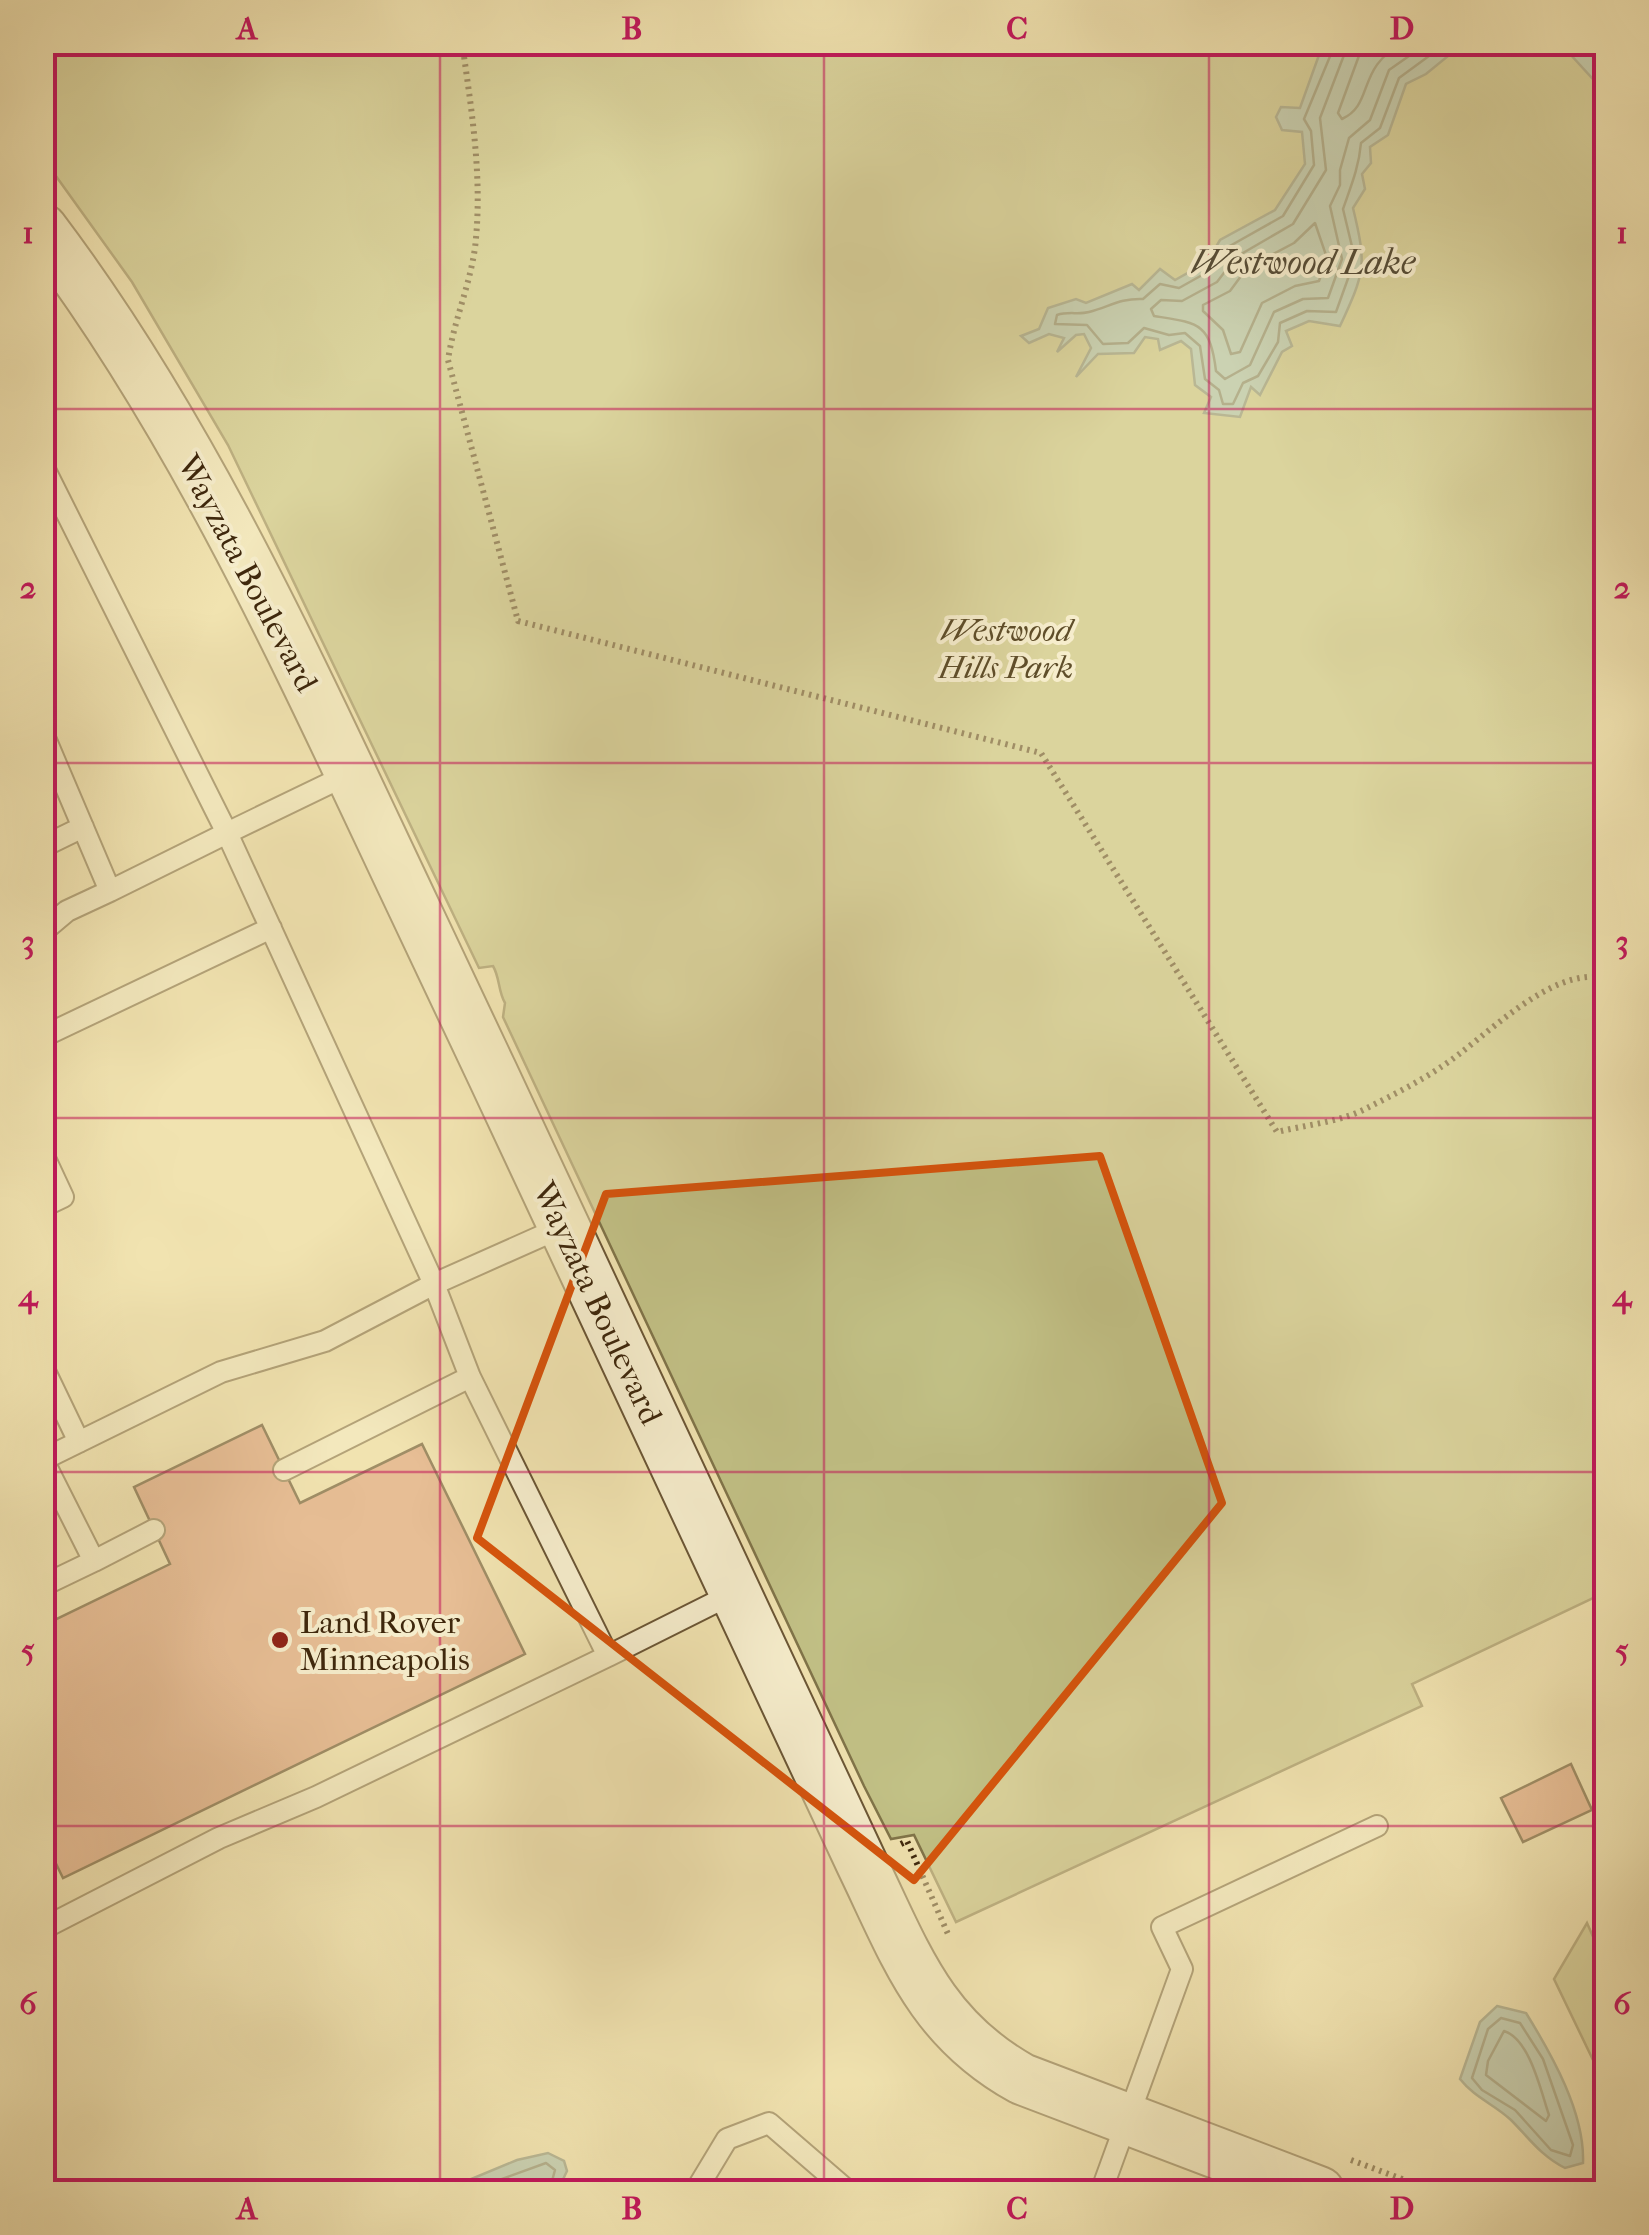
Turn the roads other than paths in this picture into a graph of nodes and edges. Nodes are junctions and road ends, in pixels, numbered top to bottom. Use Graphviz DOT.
graph roads {
  1 [pos="42,229"];
  2 [pos="42,464"];
  3 [pos="42,731"];
  4 [pos="350,773"];
  5 [pos="83,827"];
  6 [pos="227,833"];
  7 [pos="42,847"];
  8 [pos="110,891"];
  9 [pos="271,928"];
  10 [pos="42,932"];
  11 [pos="42,1037"];
  12 [pos="42,1152"];
  13 [pos="42,1207"];
  14 [pos="562,1227"];
  15 [pos="434,1284"];
  16 [pos="42,1365"];
  17 [pos="470,1377"];
  18 [pos="79,1442"];
  19 [pos="43,1460"];
  20 [pos="284,1470"];
  21 [pos="154,1530"];
  22 [pos="94,1561"];
  23 [pos="42,1586"];
  24 [pos="734,1594"];
  25 [pos="608,1656"];
  26 [pos="1377,1826"];
  27 [pos="42,1929"];
  28 [pos="1128,2121"];
  29 [pos="696,2192"];
  30 [pos="849,2192"];
  31 [pos="1101,2192"];
  32 [pos="1319,2192"];
  1 -- 4 [label="street, Wayzata Boulevard"];
  2 -- 6 [label="lane"];
  3 -- 5 [label="lane"];
  4 -- 6 [label="lane"];
  4 -- 14 [label="street, Wayzata Boulevard"];
  5 -- 7 [label="lane"];
  5 -- 8 [label="lane"];
  6 -- 8 [label="lane"];
  6 -- 9 [label="lane"];
  8 -- 10 [label="lane"];
  9 -- 11 [label="lane"];
  9 -- 15 [label="lane"];
  12 -- 13 [label="lane"];
  14 -- 15 [label="lane"];
  14 -- 24 [label="street, Wayzata Boulevard"];
  15 -- 17 [label="lane"];
  15 -- 18 [label="lane"];
  16 -- 18 [label="lane"];
  17 -- 20 [label="lane"];
  17 -- 25 [label="lane"];
  18 -- 19 [label="lane"];
  19 -- 22 [label="lane"];
  21 -- 22 [label="lane"];
  22 -- 23 [label="lane"];
  24 -- 25 [label="lane"];
  24 -- 28 [label="street, Wayzata Boulevard"];
  25 -- 27 [label="lane"];
  26 -- 28 [label="lane"];
  28 -- 31 [label="lane"];
  28 -- 32 [label="street, Wayzata Boulevard"];
  29 -- 30 [label="lane"];
}
